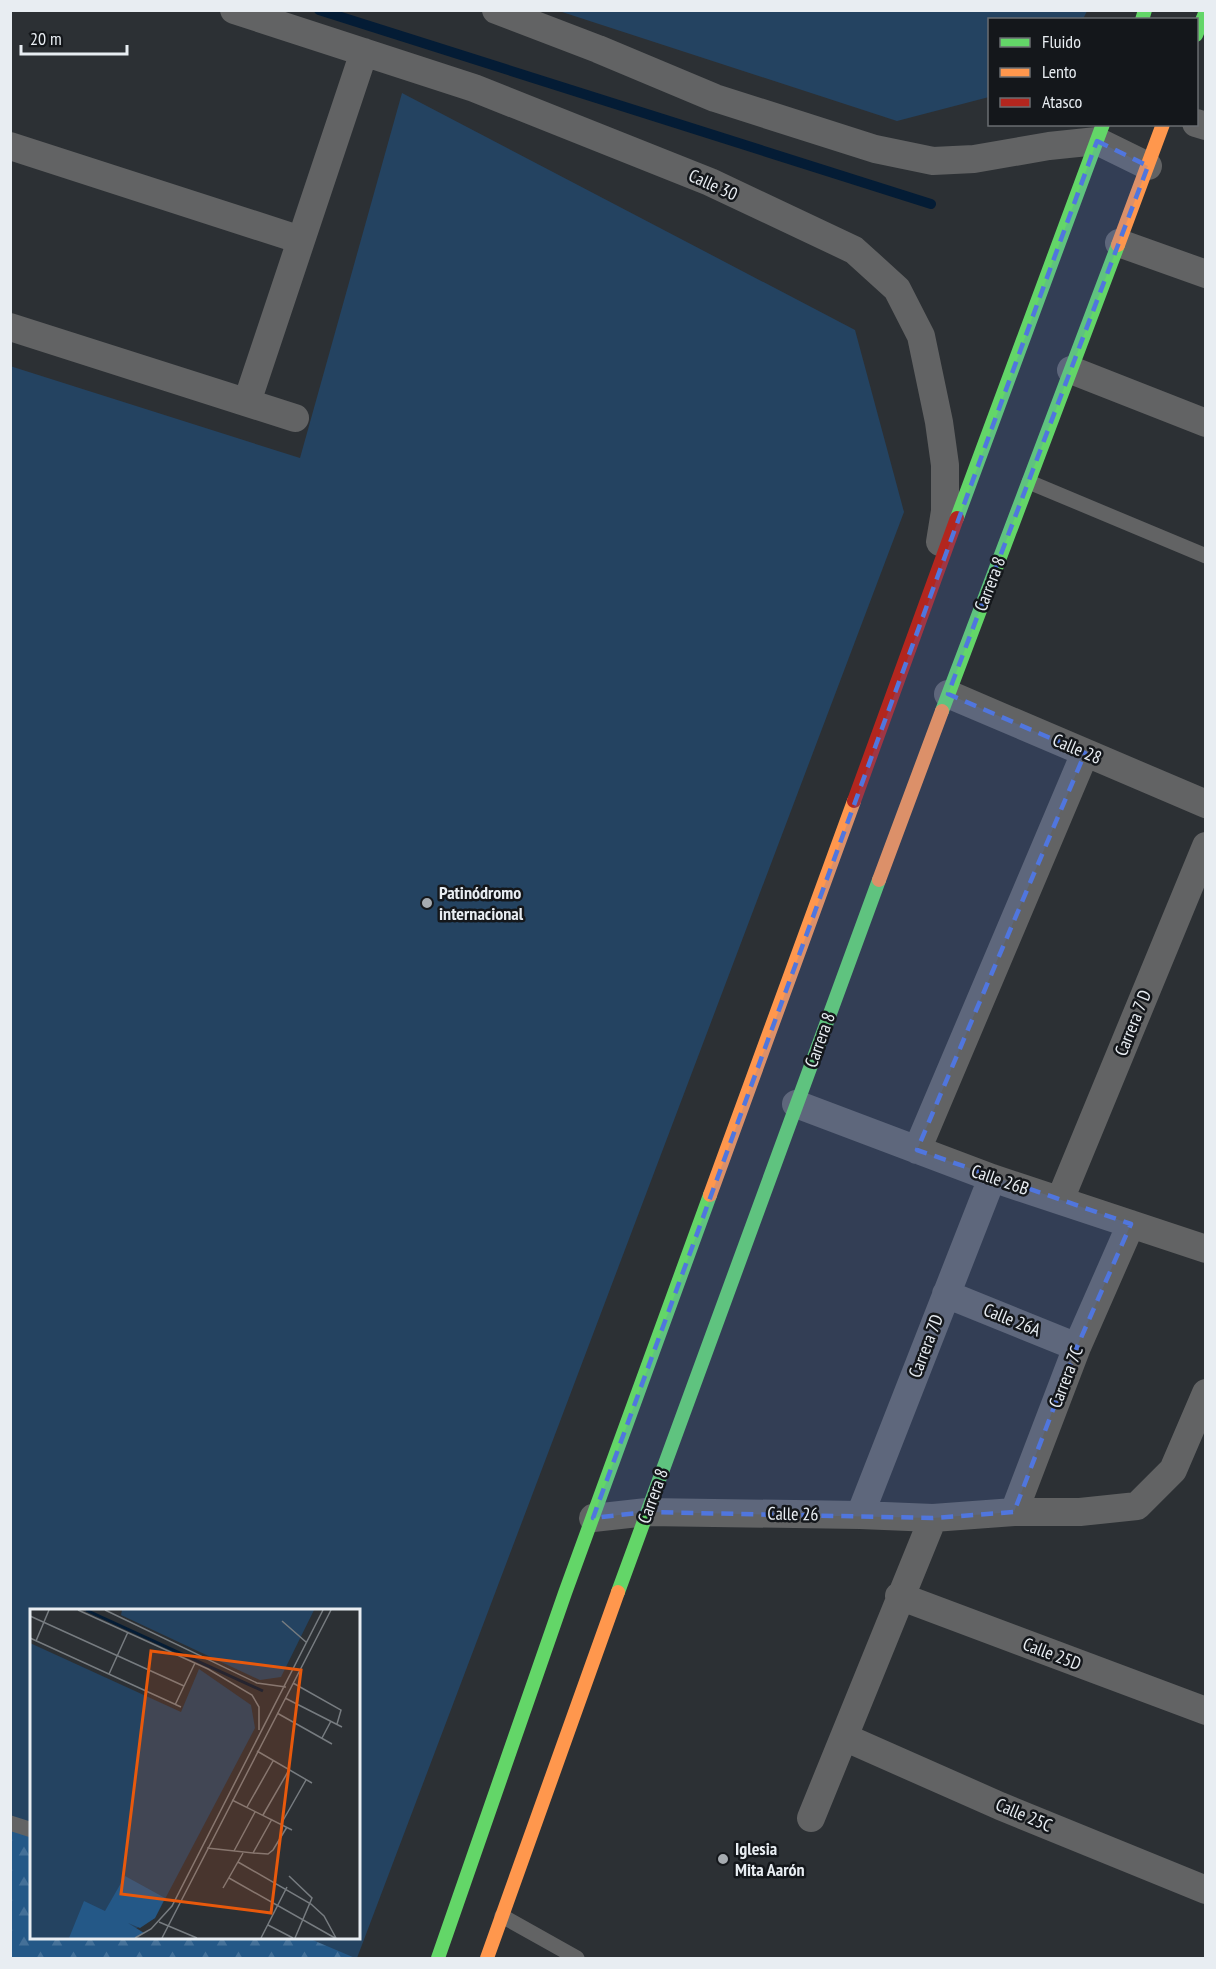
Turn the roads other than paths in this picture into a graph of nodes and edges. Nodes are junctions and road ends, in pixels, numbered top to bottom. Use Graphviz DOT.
graph roads {
  1 [pos="234,10"];
  2 [pos="496,10"];
  3 [pos="1206,11"];
  4 [pos="1198,32"];
  5 [pos="364,52"];
  6 [pos="1162,126"];
  7 [pos="1100,133"];
  8 [pos="10,146"];
  9 [pos="1148,166"];
  10 [pos="301,240"];
  11 [pos="1119,243"];
  12 [pos="1206,274"];
  13 [pos="10,327"];
  14 [pos="1071,370"];
  15 [pos="247,402"];
  16 [pos="295,418"];
  17 [pos="1206,423"];
  18 [pos="1029,482"];
  19 [pos="1206,556"];
  20 [pos="935,578"];
  21 [pos="948,694"];
  22 [pos="1085,753"];
  23 [pos="1206,804"];
  24 [pos="1206,846"];
  25 [pos="796,1104"];
  26 [pos="917,1150"];
  27 [pos="992,1178"];
  28 [pos="1060,1200"];
  29 [pos="1131,1224"];
  30 [pos="1205,1249"];
  31 [pos="946,1294"];
  32 [pos="1077,1347"];
  33 [pos="1206,1393"];
  34 [pos="647,1512"];
  35 [pos="1004,1514"];
  36 [pos="860,1515"];
  37 [pos="593,1518"];
  38 [pos="933,1518"];
  39 [pos="899,1596"];
  40 [pos="1206,1711"];
  41 [pos="844,1737"];
  42 [pos="811,1818"];
  43 [pos="10,1823"];
  44 [pos="30,1829"];
  45 [pos="1206,1890"];
  46 [pos="502,1916"];
  47 [pos="438,1959"];
  48 [pos="487,1959"];
  49 [pos="577,1959"];
  1 -- 5 [label="street, Calle 30"];
  2 -- 7 [label="street"];
  3 -- 4 [label="main road"];
  5 -- 10 [label="street"];
  5 -- 20 [label="street, Calle 30"];
  6 -- 9 [label="main road, Carrera 8"];
  7 -- 9 [label="street"];
  7 -- 20 [label="main road"];
  8 -- 10 [label="street"];
  9 -- 11 [label="main road, Carrera 8"];
  10 -- 15 [label="street"];
  11 -- 12 [label="street"];
  11 -- 14 [label="main road, Carrera 8"];
  13 -- 15 [label="street"];
  14 -- 17 [label="street"];
  14 -- 18 [label="main road, Carrera 8"];
  15 -- 16 [label="street"];
  18 -- 19 [label="lane"];
  18 -- 21 [label="main road, Carrera 8"];
  20 -- 37 [label="main road"];
  21 -- 22 [label="street, Calle 28"];
  21 -- 25 [label="main road, Carrera 8"];
  22 -- 23 [label="street, Calle 28"];
  22 -- 26 [label="street"];
  24 -- 28 [label="street, Carrera 7 D"];
  25 -- 26 [label="street, Calle 26B"];
  25 -- 34 [label="main road, Carrera 8"];
  26 -- 27 [label="street, Calle 26B"];
  27 -- 28 [label="street, Calle 26B"];
  27 -- 31 [label="street, Carrera 7D"];
  28 -- 29 [label="street, Calle 26B"];
  29 -- 30 [label="street, Calle 26B"];
  29 -- 32 [label="street, Carrera 7C"];
  31 -- 32 [label="street, Calle 26A"];
  31 -- 36 [label="street, Carrera 7D"];
  32 -- 35 [label="street, Carrera 7C"];
  33 -- 35 [label="street, Calle 26"];
  34 -- 36 [label="street, Calle 26"];
  34 -- 37 [label="street, Calle 26"];
  34 -- 46 [label="main road, Carrera 8"];
  35 -- 38 [label="street, Calle 26"];
  36 -- 38 [label="street, Calle 26"];
  37 -- 47 [label="main road"];
  38 -- 39 [label="street"];
  39 -- 40 [label="street, Calle 25D"];
  39 -- 41 [label="street"];
  41 -- 42 [label="street"];
  41 -- 45 [label="street, Calle 25C"];
  43 -- 44 [label="lane"];
  46 -- 48 [label="main road, Carrera 8"];
  46 -- 49 [label="lane"];
}
